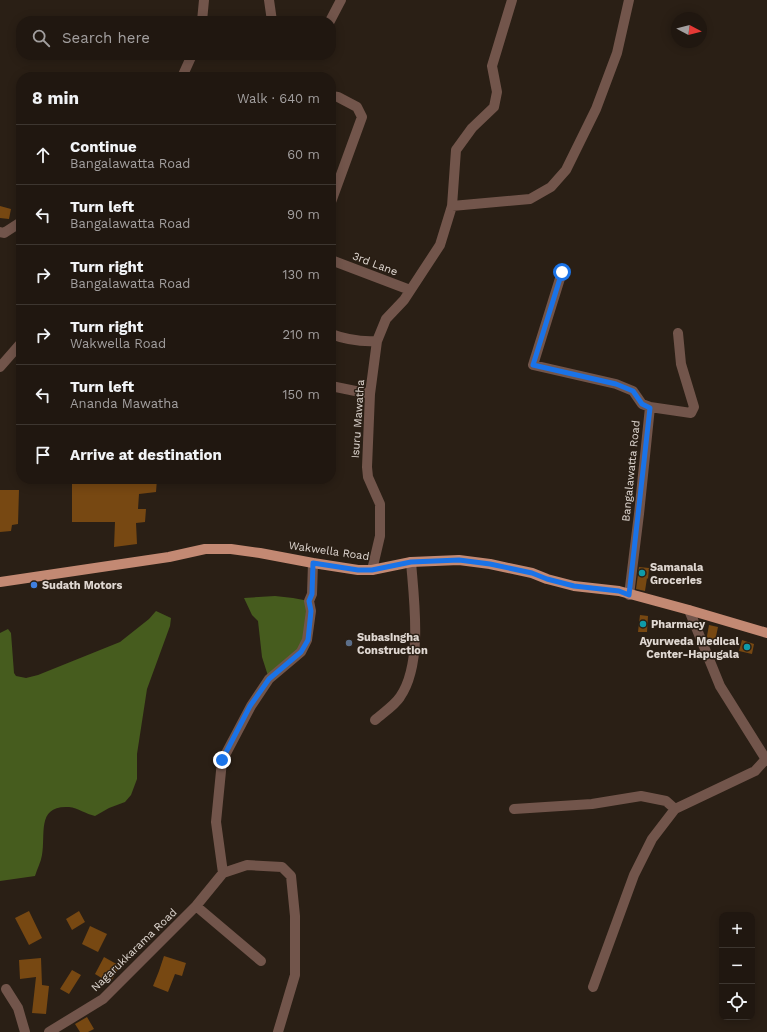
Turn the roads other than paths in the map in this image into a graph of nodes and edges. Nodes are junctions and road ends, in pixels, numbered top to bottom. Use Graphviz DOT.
graph roads {
  1 [pos="204,0"];
  2 [pos="269,0"];
  3 [pos="341,0"];
  4 [pos="512,0"];
  5 [pos="629,0"];
  6 [pos="202,16"];
  7 [pos="271,16"];
  8 [pos="333,16"];
  9 [pos="190,60"];
  10 [pos="184,72"];
  11 [pos="336,97"];
  12 [pos="336,188"];
  13 [pos="452,206"];
  14 [pos="16,225"];
  15 [pos="0,232"];
  16 [pos="336,262"];
  17 [pos="562,272"];
  18 [pos="410,290"];
  19 [pos="678,333"];
  20 [pos="336,336"];
  21 [pos="377,341"];
  22 [pos="16,349"];
  23 [pos="0,367"];
  24 [pos="336,387"];
  25 [pos="370,394"];
  26 [pos="650,408"];
  27 [pos="411,562"];
  28 [pos="313,563"];
  29 [pos="372,570"];
  30 [pos="0,582"];
  31 [pos="629,595"];
  32 [pos="689,610"];
  33 [pos="767,633"];
  34 [pos="375,720"];
  35 [pos="766,760"];
  36 [pos="675,809"];
  37 [pos="514,810"];
  38 [pos="223,873"];
  39 [pos="196,906"];
  40 [pos="261,961"];
  41 [pos="593,987"];
  42 [pos="6,989"];
  43 [pos="25,1032"];
  44 [pos="50,1032"];
  45 [pos="278,1032"];
  1 -- 6 [label="street"];
  2 -- 7 [label="street"];
  3 -- 8 [label="street"];
  4 -- 13 [label="street, Isuru Mawatha"];
  5 -- 13 [label="street"];
  9 -- 10 [label="street"];
  11 -- 12 [label="street"];
  13 -- 18 [label="street, Isuru Mawatha"];
  14 -- 15 [label="street"];
  16 -- 18 [label="street, 3rd Lane"];
  17 -- 26 [label="street, Bangalawatta Road"];
  18 -- 21 [label="street, Isuru Mawatha"];
  19 -- 26 [label="street"];
  20 -- 21 [label="street"];
  21 -- 25 [label="street, Isuru Mawatha"];
  22 -- 23 [label="street"];
  24 -- 25 [label="street"];
  25 -- 29 [label="street, Isuru Mawatha"];
  26 -- 31 [label="street, Bangalawatta Road"];
  27 -- 29 [label="main road, Wakwella Road"];
  27 -- 31 [label="main road, Wakwella Road"];
  27 -- 34 [label="street"];
  28 -- 29 [label="main road, Wakwella Road"];
  28 -- 30 [label="main road, Wakwella Road"];
  28 -- 38 [label="street"];
  31 -- 32 [label="main road, Wakwella Road"];
  32 -- 33 [label="main road, Wakwella Road"];
  32 -- 35 [label="street"];
  35 -- 36 [label="street"];
  36 -- 37 [label="street"];
  36 -- 41 [label="street"];
  38 -- 39 [label="street, Nagarukkarama Road"];
  38 -- 45 [label="street"];
  39 -- 40 [label="street"];
  39 -- 44 [label="street, Nagarukkarama Road"];
  42 -- 43 [label="street"];
}
